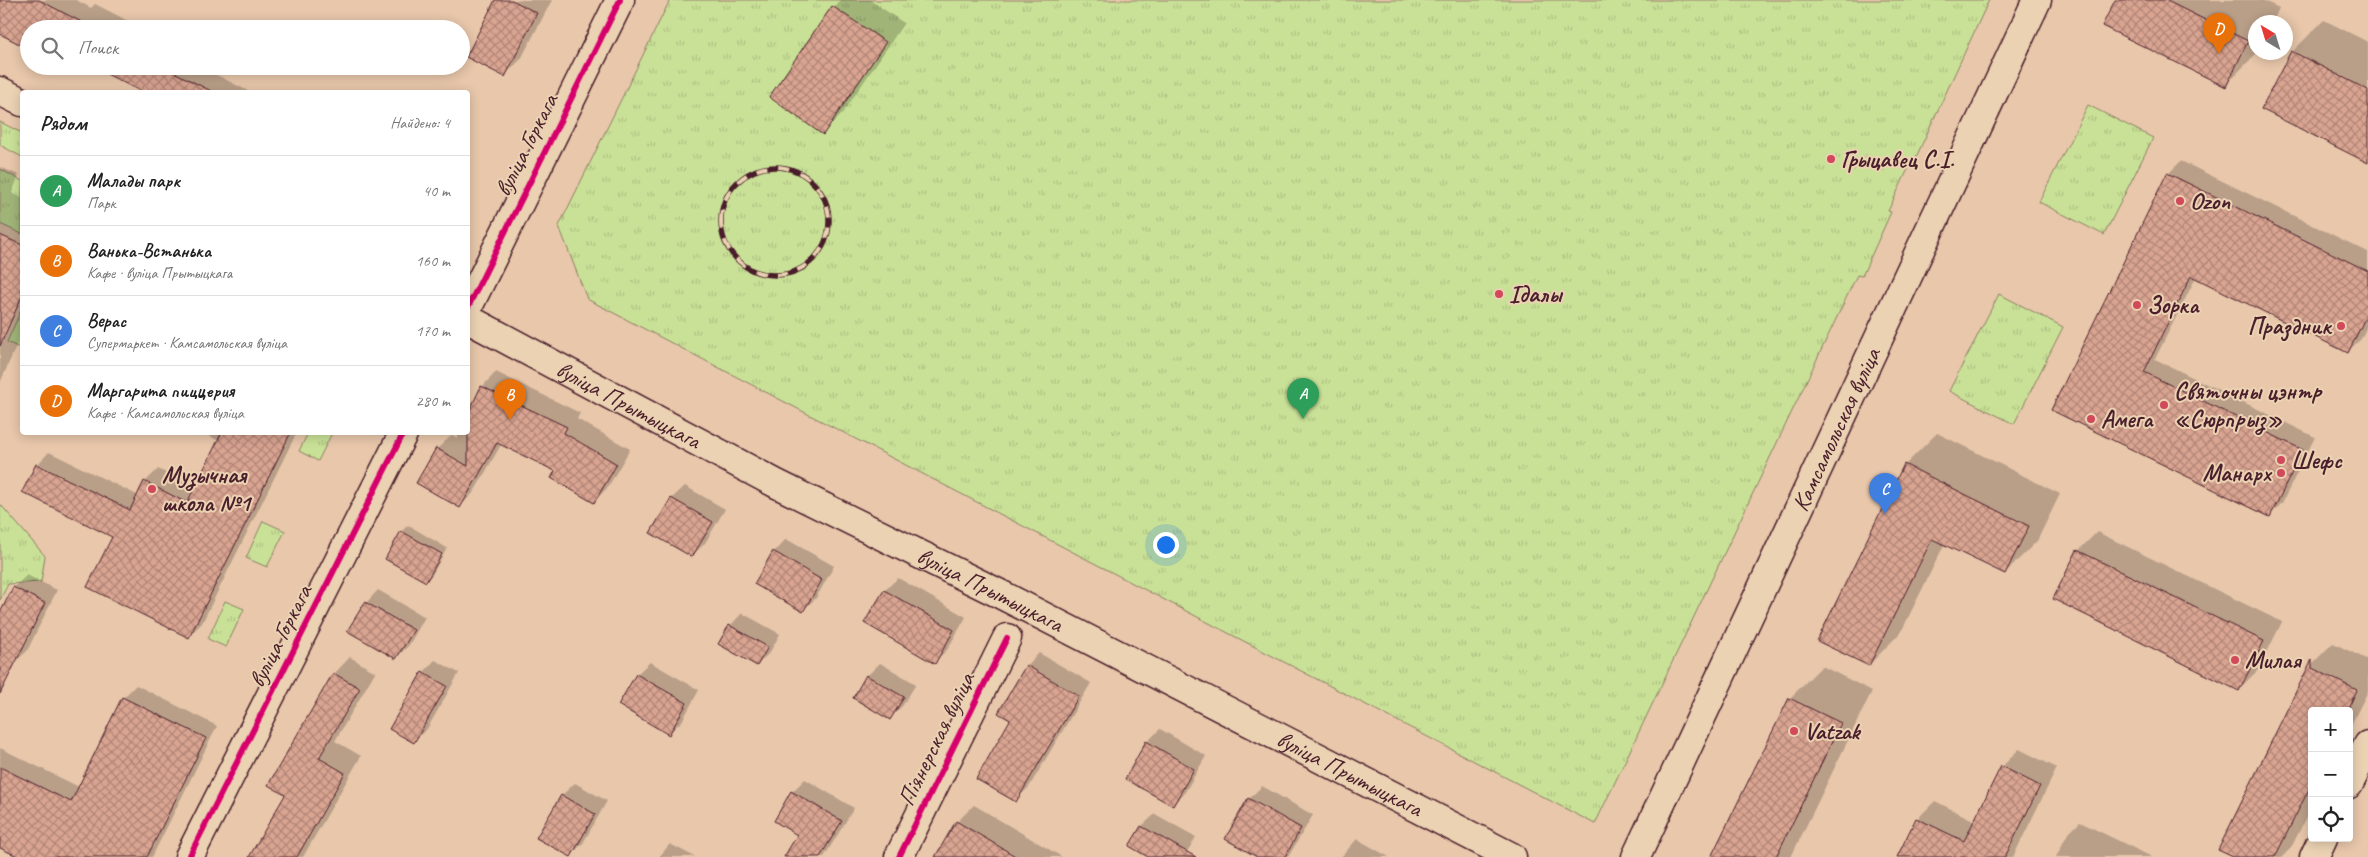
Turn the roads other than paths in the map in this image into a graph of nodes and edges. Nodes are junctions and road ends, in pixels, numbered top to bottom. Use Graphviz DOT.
graph roads {
  1 [pos="620,0"];
  2 [pos="2037,0"];
  3 [pos="0,91"];
  4 [pos="20,101"];
  5 [pos="470,303"];
  6 [pos="470,320"];
  7 [pos="402,435"];
  8 [pos="1007,638"];
  9 [pos="2368,745"];
  10 [pos="2353,776"];
  11 [pos="2321,842"];
  12 [pos="189,857"];
  13 [pos="899,857"];
  14 [pos="1512,857"];
  15 [pos="1636,857"];
  16 [pos="2314,857"];
  1 -- 5 [label="main road, вуліца Горкага"];
  2 -- 15 [label="main road, Камсамольская вуліца"];
  3 -- 4 [label="main road"];
  6 -- 14 [label="main road, вуліца Прытыцкага"];
  7 -- 12 [label="main road, вуліца Горкага"];
  8 -- 13 [label="main road, Піянерская вуліца"];
  9 -- 10 [label="main road"];
  11 -- 16 [label="main road"];
}
